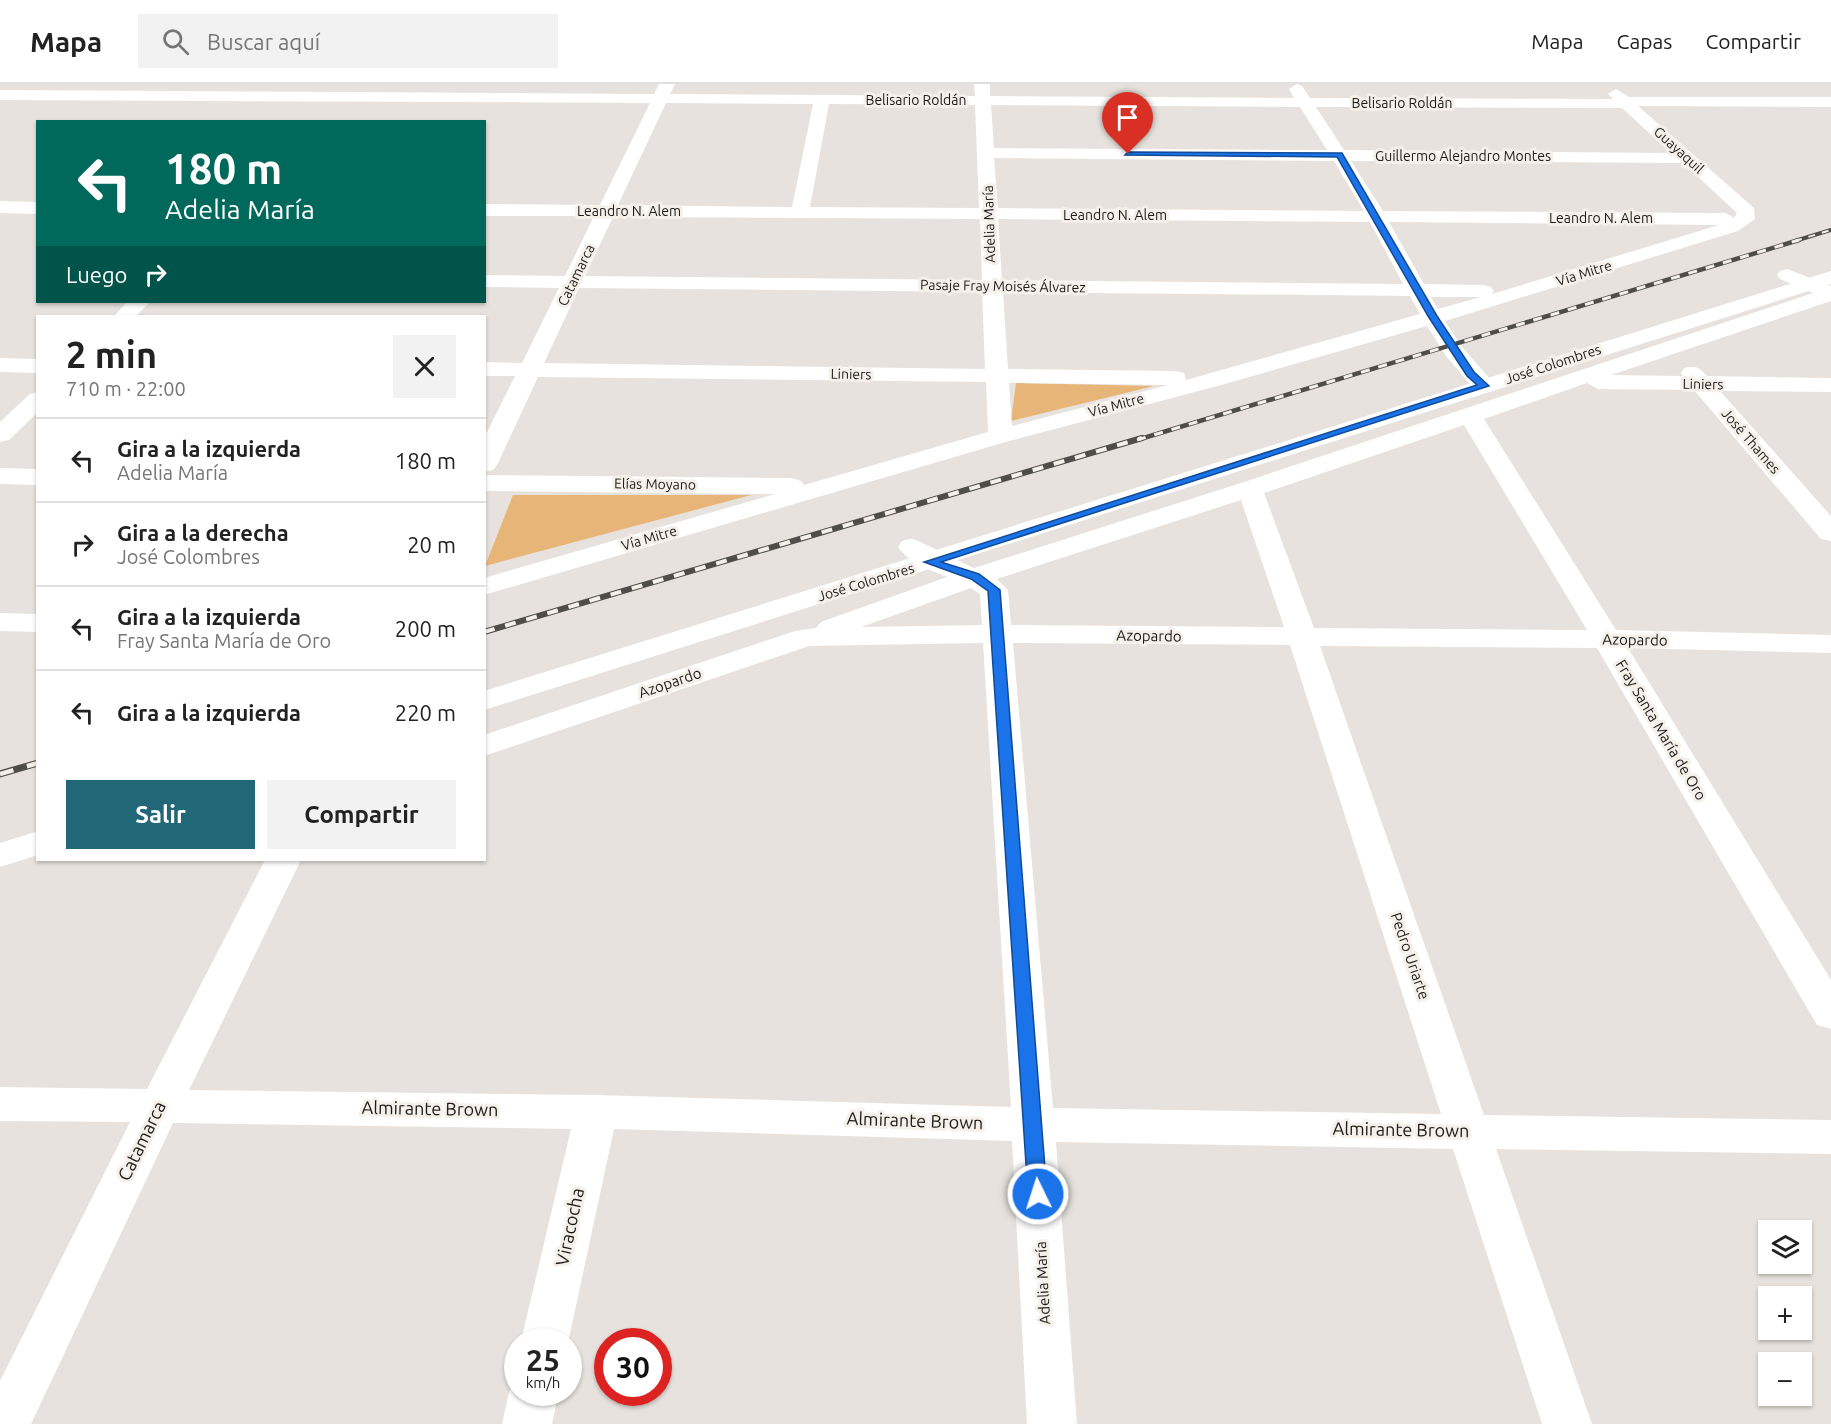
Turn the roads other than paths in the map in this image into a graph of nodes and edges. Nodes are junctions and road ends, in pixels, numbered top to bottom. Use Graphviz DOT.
graph roads {
  1 [pos="45,84"];
  2 [pos="203,84"];
  3 [pos="356,84"];
  4 [pos="1294,84"];
  5 [pos="1605,84"];
  6 [pos="664,91"];
  7 [pos="982,92"];
  8 [pos="0,95"];
  9 [pos="28,95"];
  10 [pos="188,96"];
  11 [pos="344,96"];
  12 [pos="822,100"];
  13 [pos="1305,102"];
  14 [pos="1624,102"];
  15 [pos="1831,102"];
  16 [pos="0,113"];
  17 [pos="327,113"];
  18 [pos="987,153"];
  19 [pos="1339,155"];
  20 [pos="1687,158"];
  21 [pos="0,207"];
  22 [pos="36,208"];
  23 [pos="486,210"];
  24 [pos="606,211"];
  25 [pos="800,212"];
  26 [pos="988,214"];
  27 [pos="1377,216"];
  28 [pos="1746,219"];
  29 [pos="1831,261"];
  30 [pos="1831,277"];
  31 [pos="1798,279"];
  32 [pos="486,280"];
  33 [pos="572,281"];
  34 [pos="992,286"];
  35 [pos="1418,290"];
  36 [pos="1522,292"];
  37 [pos="1831,294"];
  38 [pos="139,303"];
  39 [pos="125,315"];
  40 [pos="1433,316"];
  41 [pos="1670,350"];
  42 [pos="0,365"];
  43 [pos="36,366"];
  44 [pos="486,369"];
  45 [pos="531,369"];
  46 [pos="996,376"];
  47 [pos="1217,378"];
  48 [pos="1477,380"];
  49 [pos="1575,381"];
  50 [pos="1703,384"];
  51 [pos="1831,385"];
  52 [pos="36,401"];
  53 [pos="1470,416"];
  54 [pos="0,435"];
  55 [pos="1000,436"];
  56 [pos="486,461"];
  57 [pos="0,476"];
  58 [pos="36,477"];
  59 [pos="486,483"];
  60 [pos="825,486"];
  61 [pos="1250,489"];
  62 [pos="1831,533"];
  63 [pos="921,554"];
  64 [pos="975,577"];
  65 [pos="486,586"];
  66 [pos="0,622"];
  67 [pos="36,623"];
  68 [pos="998,634"];
  69 [pos="806,637"];
  70 [pos="1303,639"];
  71 [pos="1607,639"];
  72 [pos="1831,644"];
  73 [pos="486,679"];
  74 [pos="486,700"];
  75 [pos="486,745"];
  76 [pos="36,821"];
  77 [pos="0,832"];
  78 [pos="36,844"];
  79 [pos="0,855"];
  80 [pos="283,861"];
  81 [pos="1831,1014"];
  82 [pos="0,1104"];
  83 [pos="159,1105"];
  84 [pos="596,1112"];
  85 [pos="1033,1125"];
  86 [pos="1470,1131"];
  87 [pos="1831,1137"];
  88 [pos="548,1328"];
  89 [pos="531,1406"];
  90 [pos="5,1424"];
  91 [pos="527,1424"];
  92 [pos="1052,1424"];
  93 [pos="1567,1424"];
  1 -- 9 [label="street"];
  2 -- 10 [label="street"];
  3 -- 11 [label="street"];
  4 -- 13 [label="street"];
  5 -- 14 [label="street, Guayaquil"];
  6 -- 11 [label="street, Belisario Roldán"];
  6 -- 12 [label="street, Belisario Roldán"];
  6 -- 24 [label="street, Catamarca"];
  7 -- 12 [label="street, Belisario Roldán"];
  7 -- 13 [label="street, Belisario Roldán"];
  7 -- 18 [label="street, Adelia María"];
  8 -- 9 [label="street, Belisario Roldán"];
  9 -- 10 [label="street, Belisario Roldán"];
  9 -- 16 [label="street"];
  10 -- 11 [label="street, Belisario Roldán"];
  11 -- 17 [label="street"];
  12 -- 25 [label="street"];
  13 -- 14 [label="street, Belisario Roldán"];
  13 -- 19 [label="street"];
  14 -- 15 [label="street, Belisario Roldán"];
  14 -- 20 [label="street, Guayaquil"];
  18 -- 19 [label="street, Guillermo Alejandro Montes"];
  18 -- 26 [label="street, Adelia María"];
  19 -- 20 [label="street, Guillermo Alejandro Montes"];
  19 -- 27 [label="street"];
  20 -- 28 [label="street, Guayaquil"];
  21 -- 22 [label="street"];
  23 -- 24 [label="street, Leandro N. Alem"];
  24 -- 25 [label="street, Leandro N. Alem"];
  24 -- 33 [label="street, Catamarca"];
  25 -- 26 [label="street, Leandro N. Alem"];
  26 -- 27 [label="street, Leandro N. Alem"];
  26 -- 34 [label="street, Adelia María"];
  27 -- 28 [label="street, Leandro N. Alem"];
  27 -- 35 [label="street"];
  28 -- 36 [label="street, Vía Mitre"];
  29 -- 31 [label="street, José Colombres"];
  30 -- 31 [label="street, José Colombres"];
  31 -- 37 [label="street"];
  31 -- 48 [label="street, José Colombres"];
  32 -- 33 [label="street, Pasaje Fray Moisés Álvarez"];
  33 -- 34 [label="street, Pasaje Fray Moisés Álvarez"];
  33 -- 45 [label="street, Catamarca"];
  34 -- 35 [label="street, Pasaje Fray Moisés Álvarez"];
  34 -- 46 [label="street, Adelia María"];
  35 -- 36 [label="street, Pasaje Fray Moisés Álvarez"];
  35 -- 40 [label="street"];
  36 -- 40 [label="street, Vía Mitre"];
  37 -- 41 [label="street, José Colombres"];
  38 -- 39 [label="street"];
  40 -- 47 [label="street, Vía Mitre"];
  40 -- 48 [label="street"];
  41 -- 49 [label="street, José Colombres"];
  41 -- 50 [label="street, José Thames"];
  42 -- 43 [label="street"];
  44 -- 45 [label="street, Liniers"];
  45 -- 46 [label="street, Liniers"];
  45 -- 56 [label="street, Catamarca"];
  46 -- 47 [label="street, Liniers"];
  46 -- 55 [label="street, Adelia María"];
  47 -- 55 [label="street, Vía Mitre"];
  48 -- 63 [label="street, José Colombres"];
  49 -- 50 [label="street, Liniers"];
  49 -- 53 [label="street, José Colombres"];
  50 -- 51 [label="street, Liniers"];
  50 -- 62 [label="street, José Thames"];
  52 -- 54 [label="street"];
  53 -- 61 [label="street, José Colombres"];
  53 -- 71 [label="street, Fray Santa María de Oro"];
  55 -- 60 [label="street, Vía Mitre"];
  57 -- 58 [label="street"];
  59 -- 60 [label="street, Elías Moyano"];
  60 -- 65 [label="street, Vía Mitre"];
  61 -- 64 [label="street, José Colombres"];
  61 -- 70 [label="street, Pedro Uriarte"];
  63 -- 64 [label="street, Adelia María"];
  63 -- 73 [label="street, José Colombres"];
  63 -- 74 [label="street, José Colombres"];
  64 -- 68 [label="street, Adelia María"];
  64 -- 69 [label="street, José Colombres"];
  66 -- 67 [label="street"];
  68 -- 69 [label="street, Azopardo"];
  68 -- 70 [label="street, Azopardo"];
  68 -- 85 [label="street, Adelia María"];
  69 -- 75 [label="street, Azopardo"];
  70 -- 71 [label="street, Azopardo"];
  70 -- 86 [label="street, Pedro Uriarte"];
  71 -- 72 [label="street, Azopardo"];
  71 -- 81 [label="street, Fray Santa María de Oro"];
  76 -- 77 [label="street"];
  78 -- 79 [label="street"];
  80 -- 83 [label="street, Catamarca"];
  82 -- 83 [label="street, Almirante Brown"];
  83 -- 84 [label="street, Almirante Brown"];
  83 -- 90 [label="street, Catamarca"];
  84 -- 85 [label="street, Almirante Brown"];
  84 -- 88 [label="street, Viracocha"];
  85 -- 86 [label="street, Almirante Brown"];
  85 -- 92 [label="street, Adelia María"];
  86 -- 87 [label="street, Almirante Brown"];
  86 -- 93 [label="street, Pedro Uriarte"];
  89 -- 91 [label="street"];
}
